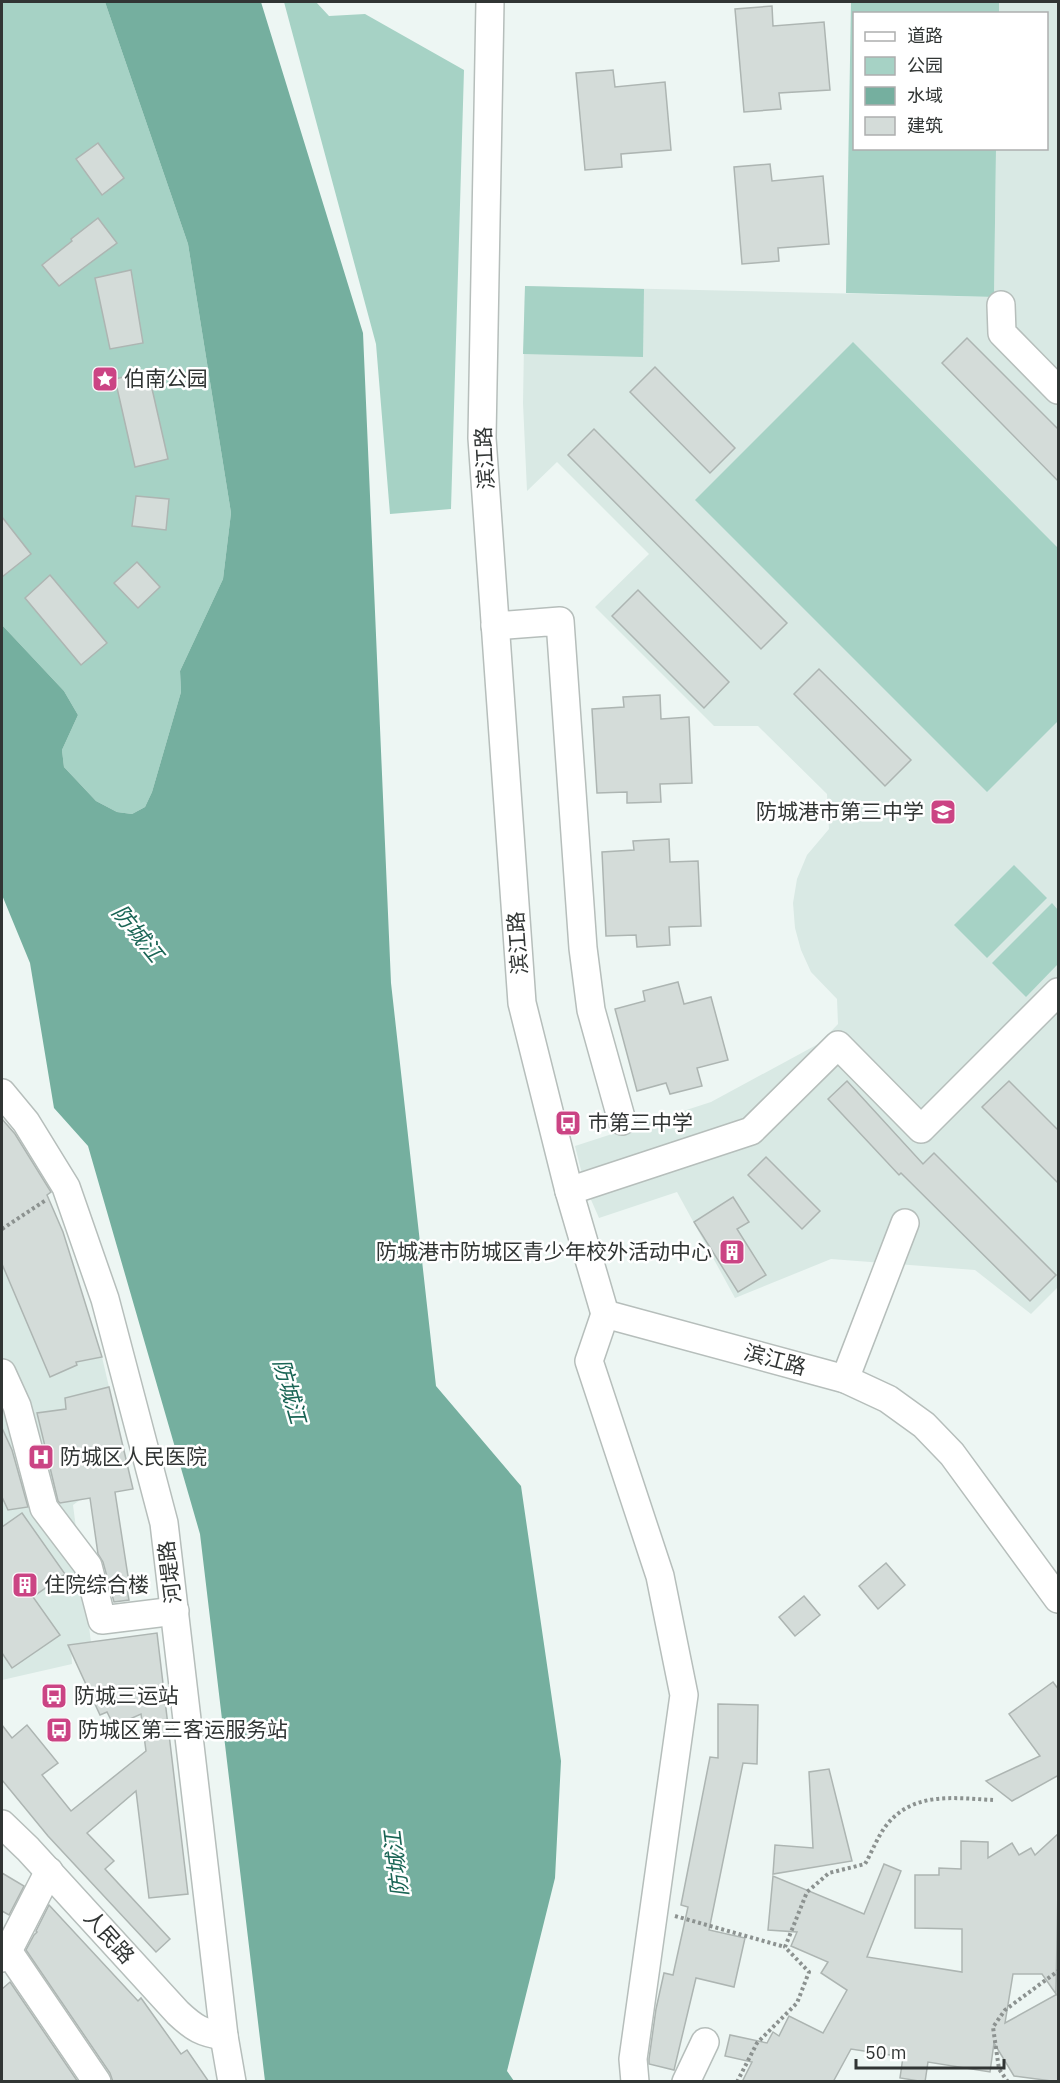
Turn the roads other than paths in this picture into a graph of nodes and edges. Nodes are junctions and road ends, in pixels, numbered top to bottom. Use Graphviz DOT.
graph roads {
  1 [pos="490,2"];
  2 [pos="1001,305"];
  3 [pos="1059,390"];
  4 [pos="495,626"];
  5 [pos="1059,992"];
  6 [pos="2,1094"];
  7 [pos="622,1121"];
  8 [pos="569,1191"];
  9 [pos="905,1223"];
  10 [pos="605,1314"];
  11 [pos="2,1373"];
  12 [pos="845,1379"];
  13 [pos="9,1410"];
  14 [pos="1059,1599"];
  15 [pos="175,1611"];
  16 [pos="2,1824"];
  17 [pos="49,1872"];
  18 [pos="5,1954"];
  19 [pos="224,2036"];
  20 [pos="705,2042"];
  21 [pos="97,2082"];
  22 [pos="232,2082"];
  23 [pos="635,2082"];
  24 [pos="686,2082"];
  1 -- 4 [label="street, 滨江路"];
  2 -- 3 [label="street"];
  4 -- 7 [label="street"];
  4 -- 8 [label="street, 滨江路"];
  5 -- 8 [label="street"];
  6 -- 15 [label="street, 河堤路"];
  8 -- 10 [label="street, 滨江路"];
  9 -- 12 [label="street"];
  10 -- 12 [label="street, 滨江路"];
  10 -- 23 [label="street"];
  11 -- 13 [label="street"];
  12 -- 14 [label="street, 滨江路"];
  13 -- 15 [label="street"];
  15 -- 19 [label="street, 河堤路"];
  16 -- 17 [label="street, 人民路"];
  17 -- 18 [label="street"];
  17 -- 19 [label="street, 人民路"];
  18 -- 21 [label="street"];
  19 -- 22 [label="street, 河堤路"];
  20 -- 24 [label="street"];
}
